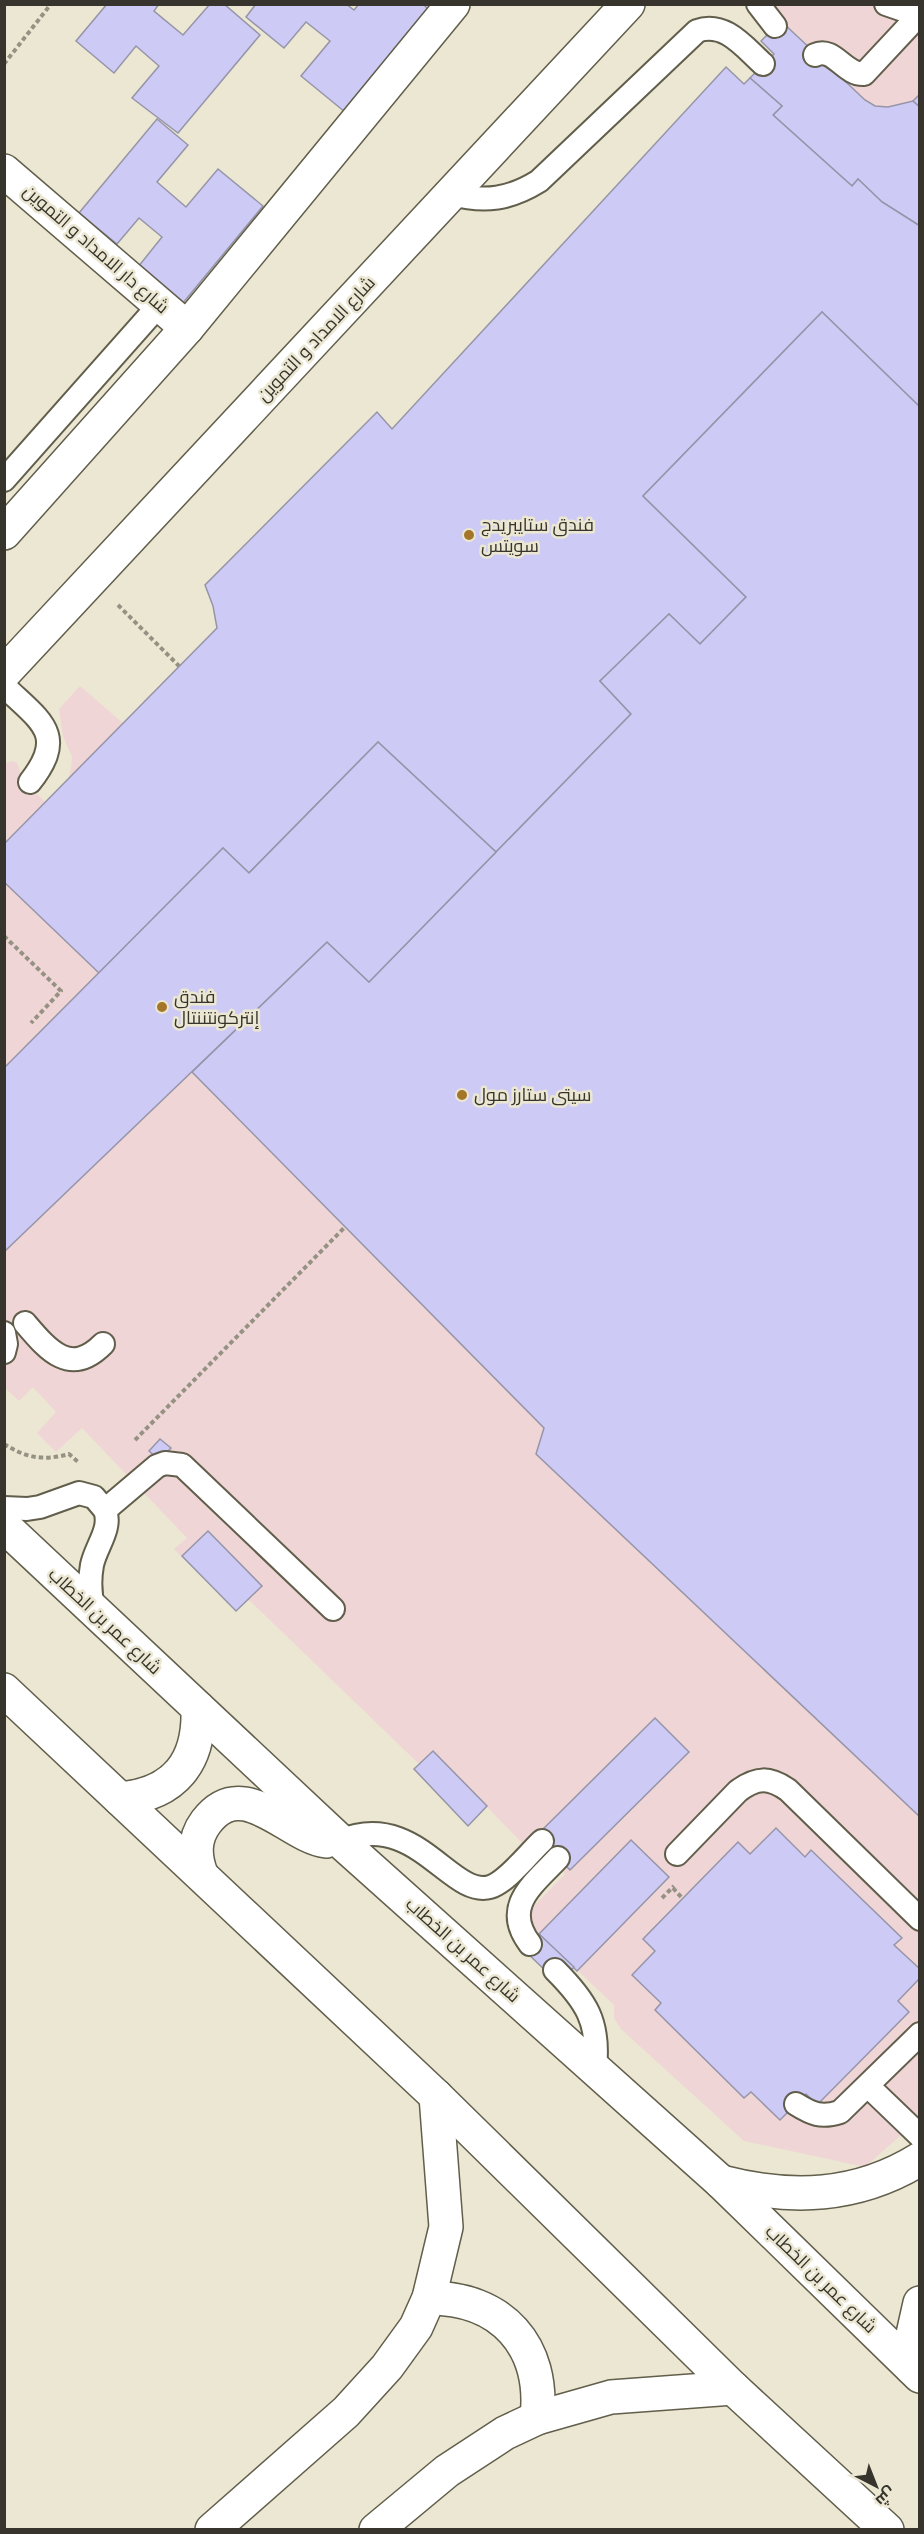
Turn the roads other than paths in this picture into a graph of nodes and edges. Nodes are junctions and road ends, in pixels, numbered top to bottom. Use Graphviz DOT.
graph roads {
  1 [pos="453,4"];
  2 [pos="628,4"];
  3 [pos="758,4"];
  4 [pos="886,4"];
  5 [pos="919,14"];
  6 [pos="775,26"];
  7 [pos="815,55"];
  8 [pos="763,64"];
  9 [pos="4,171"];
  10 [pos="452,194"];
  11 [pos="160,304"];
  12 [pos="187,328"];
  13 [pos="4,480"];
  14 [pos="4,533"];
  15 [pos="4,673"];
  16 [pos="4,686"];
  17 [pos="30,782"];
  18 [pos="25,1323"];
  19 [pos="4,1333"];
  20 [pos="103,1344"];
  21 [pos="4,1352"];
  22 [pos="4,1508"];
  23 [pos="105,1510"];
  24 [pos="4,1526"];
  25 [pos="333,1609"];
  26 [pos="94,1612"];
  27 [pos="4,1690"];
  28 [pos="198,1708"];
  29 [pos="120,1799"];
  30 [pos="340,1841"];
  31 [pos="542,1841"];
  32 [pos="677,1854"];
  33 [pos="558,1858"];
  34 [pos="201,1874"];
  35 [pos="920,1919"];
  36 [pos="530,1944"];
  37 [pos="555,1970"];
  38 [pos="914,2048"];
  39 [pos="595,2068"];
  40 [pos="868,2086"];
  41 [pos="436,2096"];
  42 [pos="796,2104"];
  43 [pos="920,2136"];
  44 [pos="920,2158"];
  45 [pos="721,2182"];
  46 [pos="429,2298"];
  47 [pos="920,2303"];
  48 [pos="916,2372"];
  49 [pos="733,2388"];
  50 [pos="537,2418"];
  51 [pos="212,2529"];
  52 [pos="376,2529"];
  53 [pos="886,2529"];
  1 -- 12 [label="street"];
  2 -- 10 [label="street, شارع الامداد و التموين"];
  3 -- 6 [label="lane"];
  4 -- 5 [label="lane"];
  5 -- 7 [label="lane"];
  8 -- 10 [label="lane"];
  9 -- 11 [label="street, شارع دار الامداد و التموين"];
  10 -- 15 [label="street, شارع الامداد و التموين"];
  11 -- 12 [label="street, شارع دار الامداد و التموين"];
  11 -- 13 [label="lane"];
  12 -- 14 [label="street"];
  16 -- 17 [label="lane"];
  18 -- 20 [label="lane"];
  19 -- 21 [label="lane"];
  22 -- 23 [label="lane"];
  23 -- 25 [label="lane"];
  23 -- 26 [label="lane"];
  24 -- 26 [label="street, شارع عمر بن الخطاب"];
  26 -- 28 [label="street, شارع عمر بن الخطاب"];
  27 -- 29 [label="street"];
  28 -- 29 [label="street"];
  28 -- 30 [label="street, شارع عمر بن الخطاب"];
  29 -- 34 [label="street"];
  30 -- 31 [label="lane"];
  30 -- 34 [label="street"];
  30 -- 39 [label="street, شارع عمر بن الخطاب"];
  32 -- 35 [label="lane"];
  33 -- 36 [label="lane"];
  34 -- 41 [label="street"];
  37 -- 39 [label="lane"];
  38 -- 40 [label="lane"];
  39 -- 45 [label="street, شارع عمر بن الخطاب"];
  40 -- 42 [label="lane"];
  40 -- 43 [label="lane"];
  41 -- 46 [label="street"];
  41 -- 49 [label="street"];
  44 -- 45 [label="street"];
  45 -- 48 [label="street, شارع عمر بن الخطاب"];
  46 -- 50 [label="street"];
  46 -- 51 [label="street"];
  47 -- 48 [label="street"];
  49 -- 50 [label="street"];
  49 -- 53 [label="street"];
  50 -- 52 [label="street"];
}
